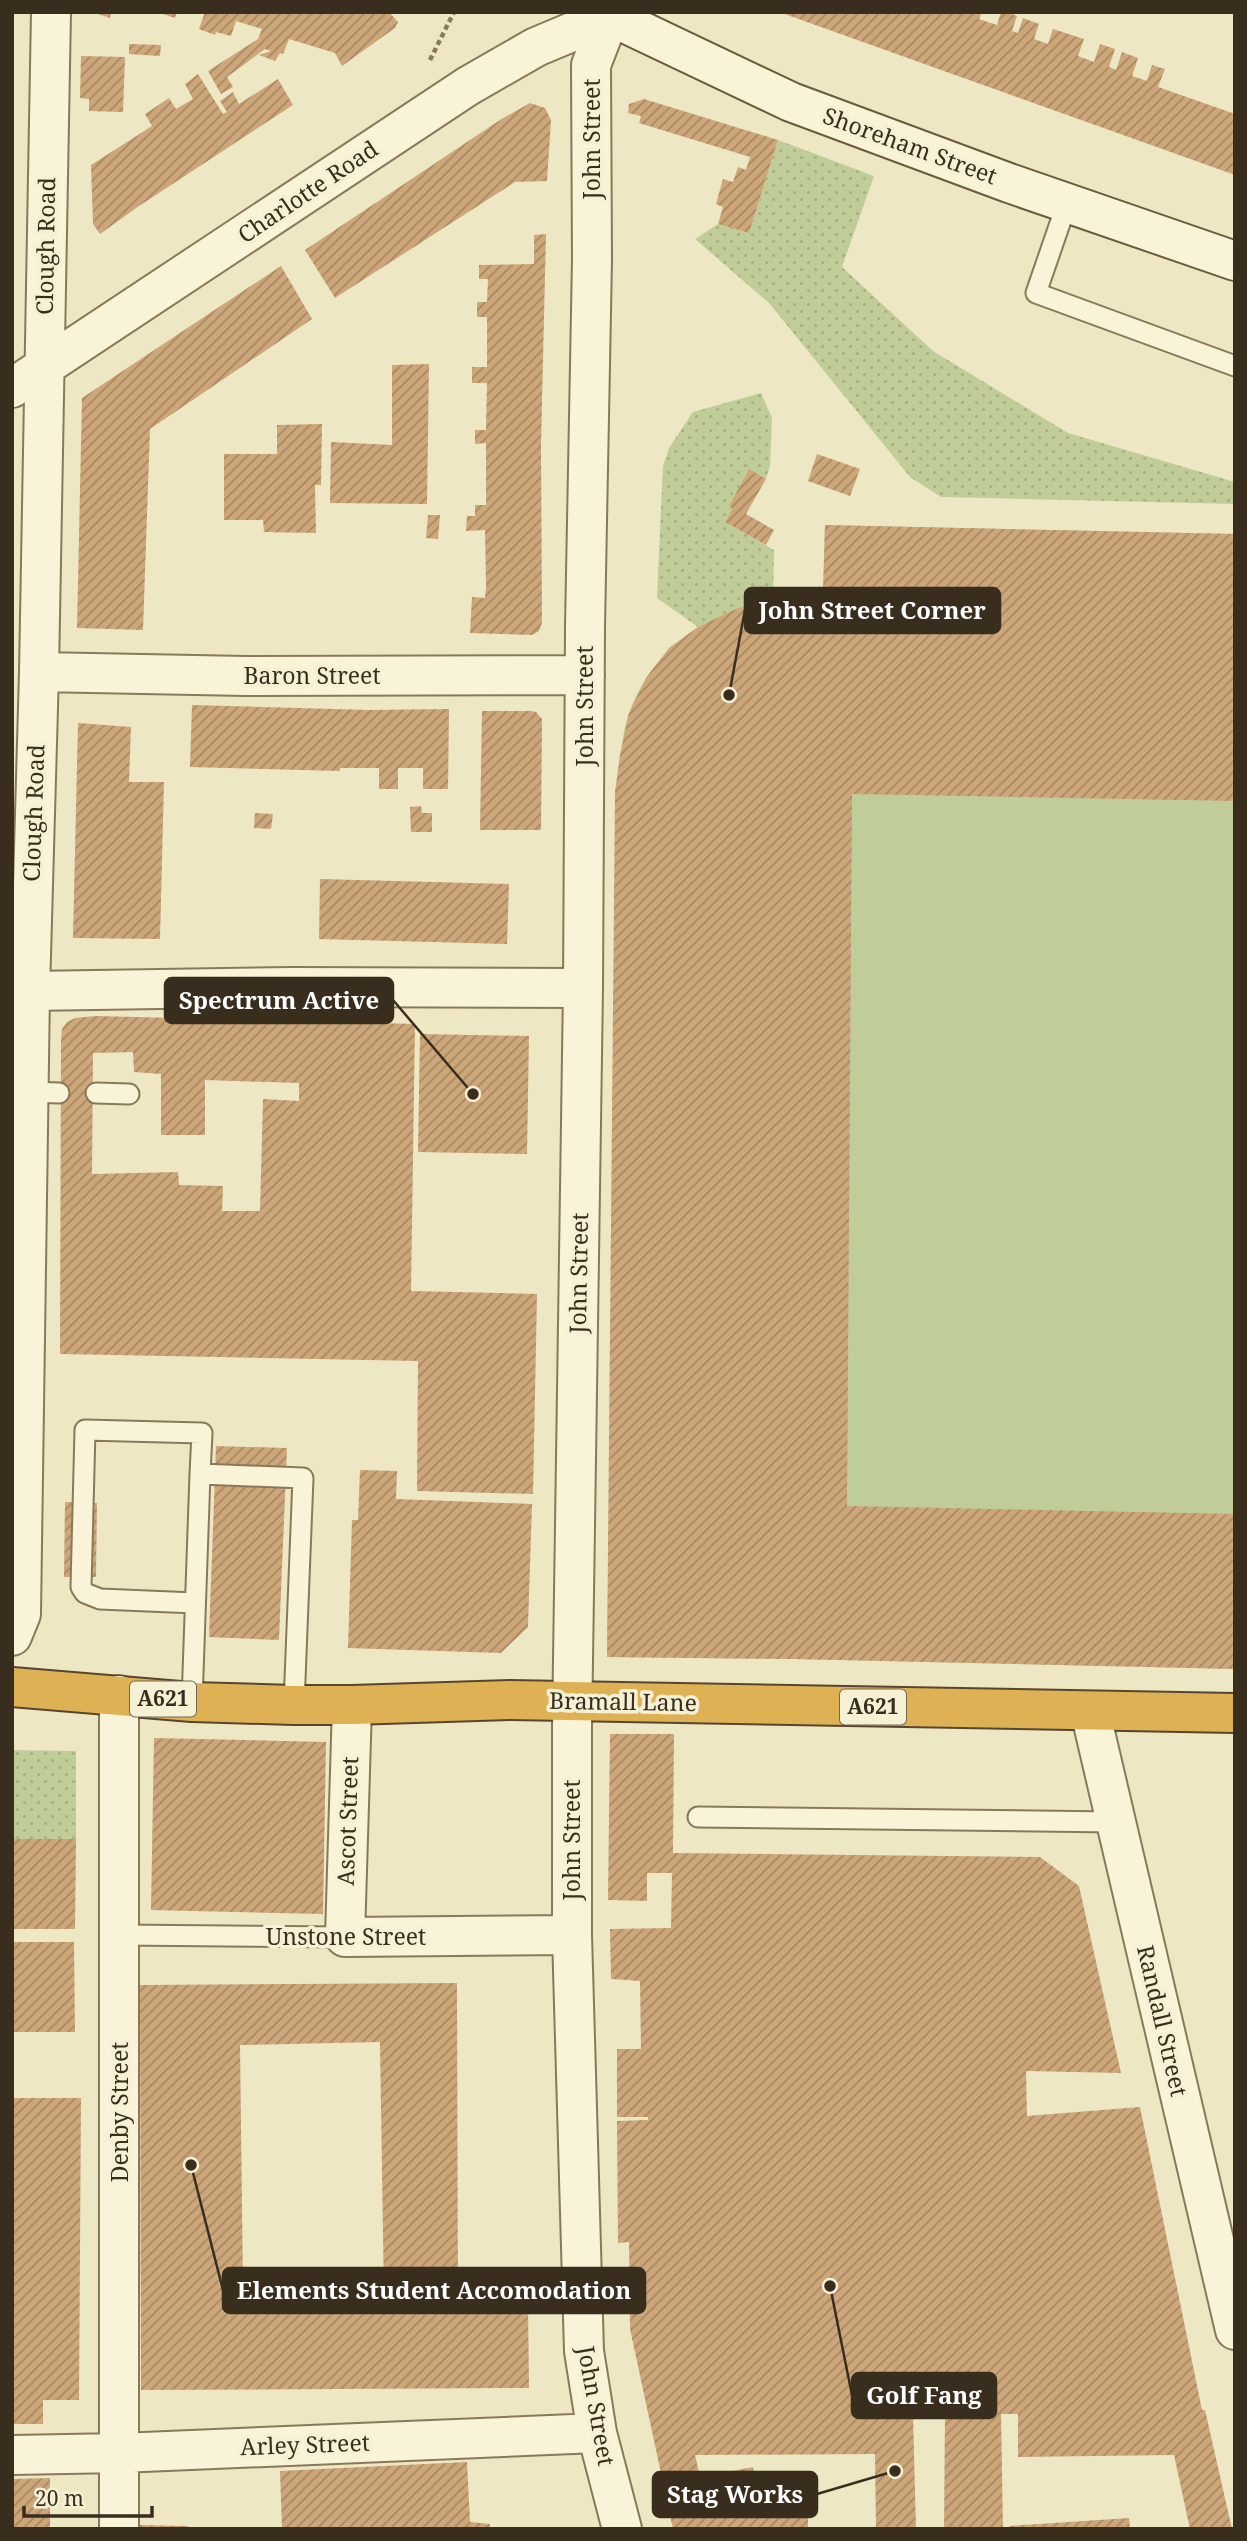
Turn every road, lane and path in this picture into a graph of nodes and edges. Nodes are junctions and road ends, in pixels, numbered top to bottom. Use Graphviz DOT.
graph roads {
  1 [pos="51,12"];
  2 [pos="606,14"];
  3 [pos="1067,203"];
  4 [pos="1235,261"];
  5 [pos="1235,366"];
  6 [pos="44,368"];
  7 [pos="12,388"];
  8 [pos="39,672"];
  9 [pos="585,675"];
  10 [pos="24,975"];
  11 [pos="583,988"];
  12 [pos="96,1093"];
  13 [pos="129,1094"];
  14 [pos="18,1429"];
  15 [pos="200,1474"];
  16 [pos="195,1604"];
  17 [pos="17,1625"];
  18 [pos="12,1687"];
  19 [pos="119,1695"];
  20 [pos="572,1701"];
  21 [pos="192,1702"];
  22 [pos="295,1704"];
  23 [pos="352,1705"];
  24 [pos="1090,1711"];
  25 [pos="1235,1713"];
  26 [pos="698,1817"];
  27 [pos="1116,1822"];
  28 [pos="120,1935"];
  29 [pos="572,1935"];
  30 [pos="345,1937"];
  31 [pos="1235,2330"];
  32 [pos="597,2433"];
  33 [pos="120,2453"];
  34 [pos="12,2455"];
  35 [pos="119,2529"];
  36 [pos="622,2529"];
  1 -- 6 [label="street, Clough Road"];
  2 -- 3 [label="street, Shoreham Street"];
  2 -- 6 [label="street, Charlotte Road"];
  2 -- 9 [label="street, John Street"];
  3 -- 4 [label="street, Shoreham Street"];
  3 -- 5 [label="lane"];
  6 -- 7 [label="street, Charlotte Road"];
  6 -- 8 [label="street, Clough Road"];
  8 -- 9 [label="street, Baron Street"];
  8 -- 10 [label="street, Clough Road"];
  9 -- 11 [label="street, John Street"];
  10 -- 11 [label="street"];
  10 -- 14 [label="street, Clough Road"];
  11 -- 20 [label="street, John Street"];
  12 -- 13 [label="lane"];
  14 -- 17 [label="street, Clough Road"];
  15 -- 16 [label="lane"];
  15 -- 16 [label="lane"];
  15 -- 22 [label="lane"];
  16 -- 21 [label="lane"];
  18 -- 19 [label="highway, Bramall Lane / A621"];
  19 -- 21 [label="highway, Bramall Lane / A621"];
  19 -- 28 [label="street, Denby Street"];
  20 -- 23 [label="highway, Bramall Lane / A621"];
  20 -- 24 [label="highway, Bramall Lane / A621"];
  20 -- 29 [label="street, John Street"];
  21 -- 22 [label="highway, Bramall Lane / A621"];
  22 -- 23 [label="highway, Bramall Lane / A621"];
  23 -- 30 [label="street, Ascot Street"];
  24 -- 25 [label="highway, Bramall Lane / A621"];
  24 -- 27 [label="street, Randall Street"];
  26 -- 27 [label="lane"];
  27 -- 31 [label="street, Randall Street"];
  28 -- 30 [label="lane, Unstone Street"];
  28 -- 33 [label="street, Denby Street"];
  29 -- 30 [label="street, Unstone Street"];
  29 -- 32 [label="street, John Street"];
  32 -- 33 [label="street, Arley Street"];
  32 -- 36 [label="street, John Street"];
  33 -- 34 [label="street, Arley Street"];
  33 -- 35 [label="street, Denby Street"];
}
